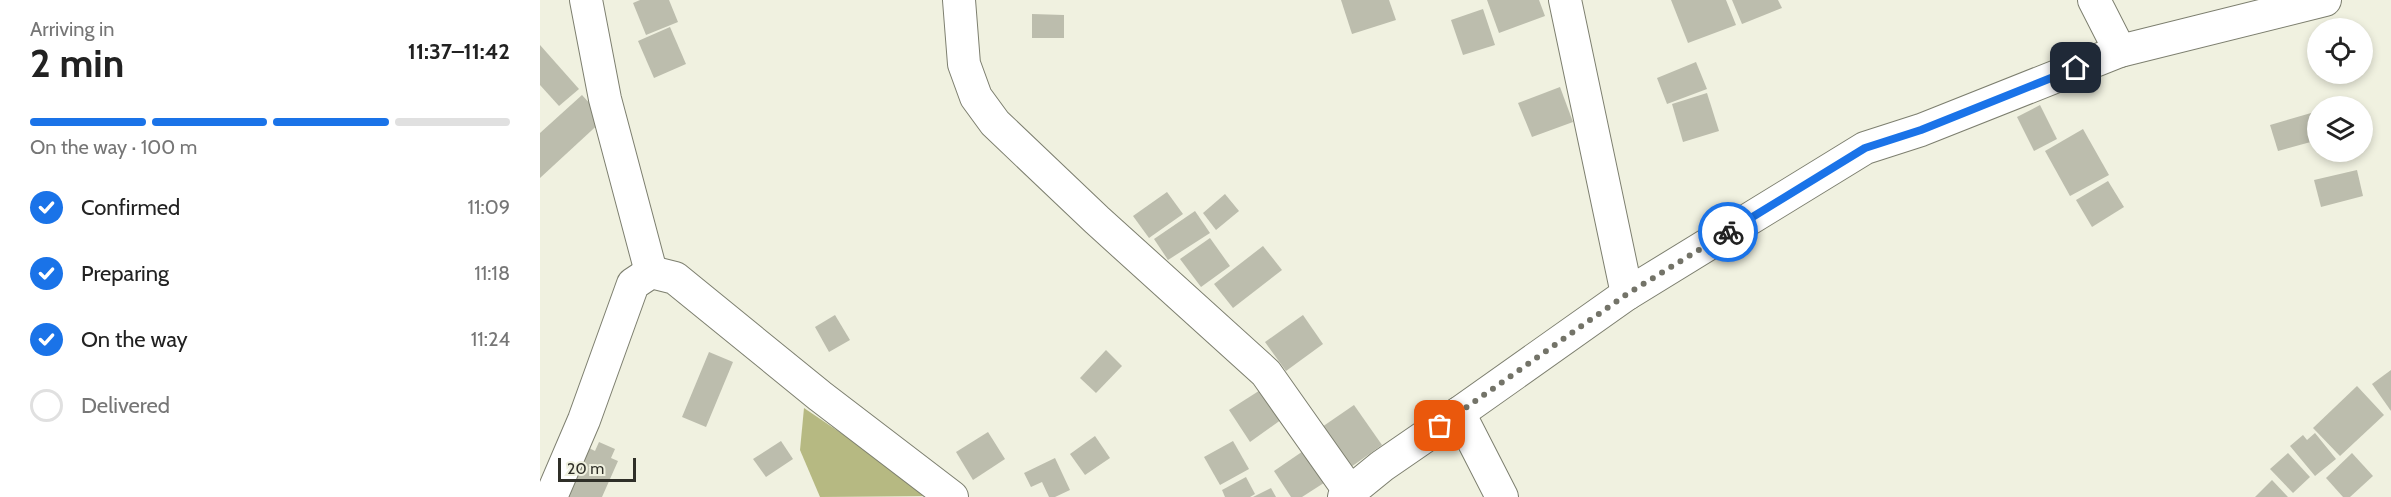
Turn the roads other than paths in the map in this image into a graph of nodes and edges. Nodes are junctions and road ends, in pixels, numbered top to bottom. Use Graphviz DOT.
graph roads {
  1 [pos="586,0"];
  2 [pos="959,0"];
  3 [pos="1565,0"];
  4 [pos="2094,0"];
  5 [pos="2325,0"];
  6 [pos="2120,51"];
  7 [pos="651,272"];
  8 [pos="1627,294"];
  9 [pos="1459,413"];
  10 [pos="1347,494"];
  11 [pos="551,497"];
  12 [pos="952,497"];
  13 [pos="1502,497"];
  1 -- 7 [label="street"];
  2 -- 10 [label="street"];
  3 -- 8 [label="street"];
  4 -- 6 [label="street"];
  5 -- 6 [label="street"];
  6 -- 8 [label="street"];
  7 -- 11 [label="street"];
  7 -- 12 [label="street"];
  8 -- 9 [label="street"];
  9 -- 10 [label="street"];
  9 -- 13 [label="street"];
}
